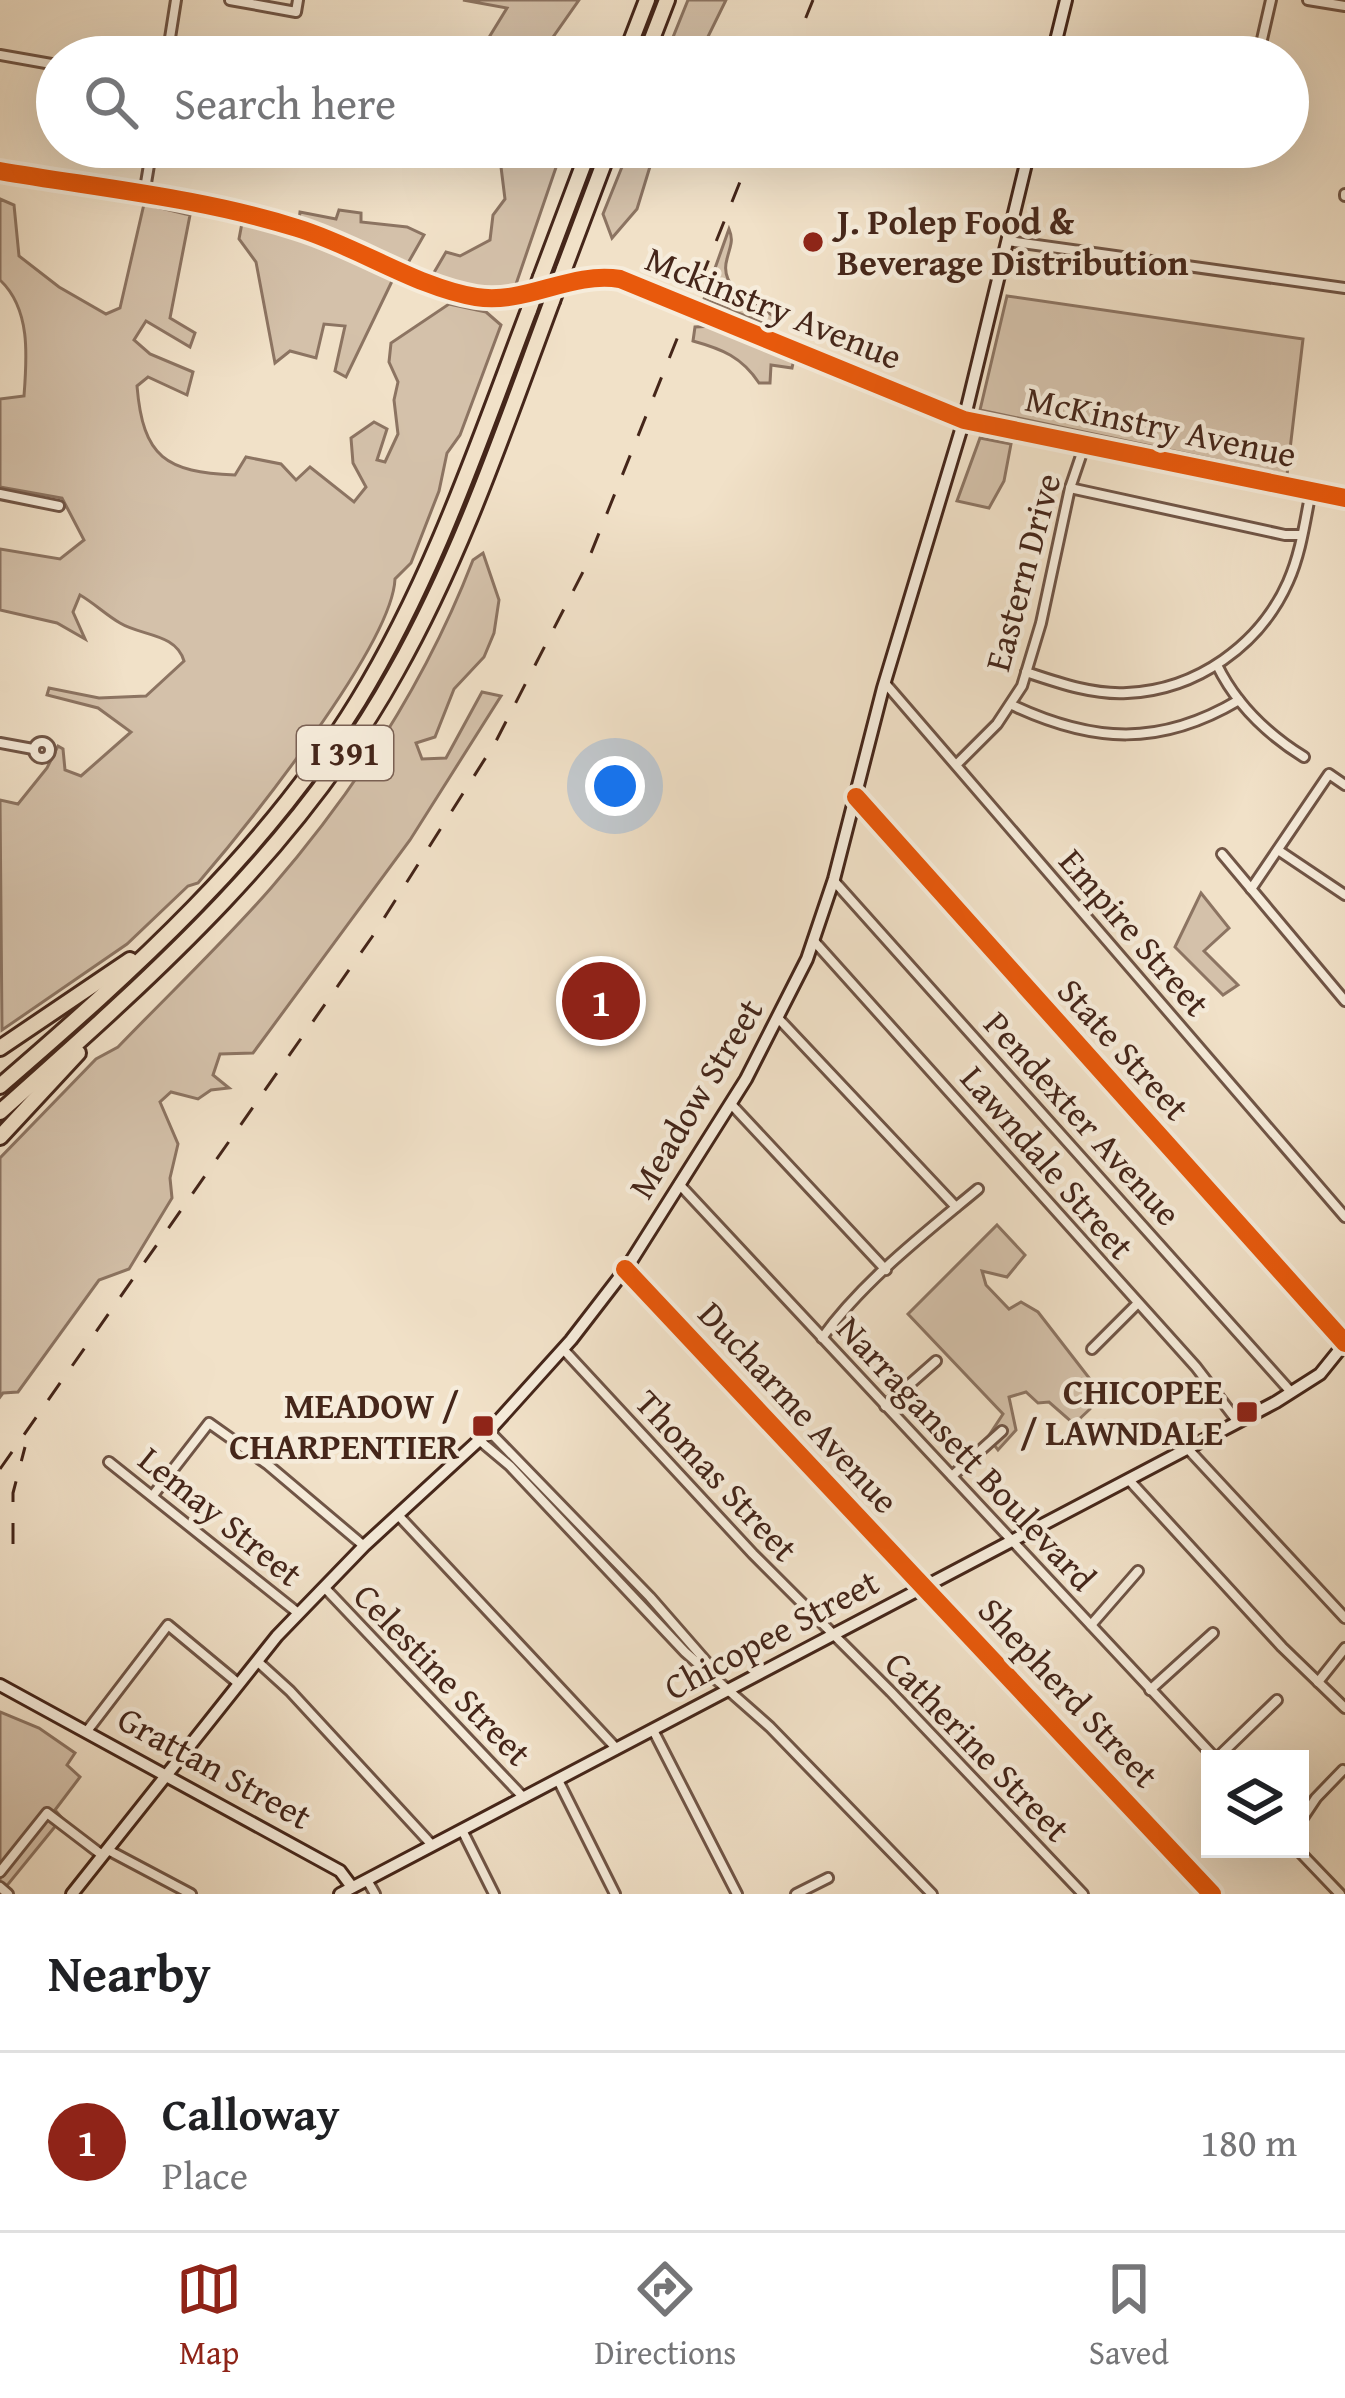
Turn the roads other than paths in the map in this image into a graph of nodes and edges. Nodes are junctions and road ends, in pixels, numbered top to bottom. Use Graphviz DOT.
graph roads {
  1 [pos="176,0"];
  2 [pos="230,0"];
  3 [pos="298,0"];
  4 [pos="647,0"];
  5 [pos="667,0"];
  6 [pos="1066,0"];
  7 [pos="1271,0"];
  8 [pos="1308,0"];
  9 [pos="1345,6"];
  10 [pos="170,36"];
  11 [pos="633,36"];
  12 [pos="652,36"];
  13 [pos="1057,36"];
  14 [pos="1263,36"];
  15 [pos="0,55"];
  16 [pos="36,61"];
  17 [pos="148,168"];
  18 [pos="582,168"];
  19 [pos="602,168"];
  20 [pos="1025,168"];
  21 [pos="0,171"];
  22 [pos="144,195"];
  23 [pos="1008,241"];
  24 [pos="1345,288"];
  25 [pos="964,420"];
  26 [pos="1085,444"];
  27 [pos="1070,488"];
  28 [pos="1311,490"];
  29 [pos="0,494"];
  30 [pos="1345,498"];
  31 [pos="59,506"];
  32 [pos="1302,536"];
  33 [pos="1217,665"];
  34 [pos="1026,672"];
  35 [pos="884,682"];
  36 [pos="1239,700"];
  37 [pos="1012,705"];
  38 [pos="0,743"];
  39 [pos="33,749"];
  40 [pos="1304,757"];
  41 [pos="958,763"];
  42 [pos="1345,785"];
  43 [pos="856,797"];
  44 [pos="1278,850"];
  45 [pos="1222,854"];
  46 [pos="834,880"];
  47 [pos="1251,889"];
  48 [pos="1345,895"];
  49 [pos="178,926"];
  50 [pos="813,940"];
  51 [pos="139,988"];
  52 [pos="1345,1001"];
  53 [pos="778,1018"];
  54 [pos="0,1048"];
  55 [pos="0,1086"];
  56 [pos="731,1104"];
  57 [pos="0,1112"];
  58 [pos="0,1137"];
  59 [pos="679,1184"];
  60 [pos="978,1189"];
  61 [pos="956,1207"];
  62 [pos="1345,1217"];
  63 [pos="625,1270"];
  64 [pos="886,1270"];
  65 [pos="1137,1304"];
  66 [pos="822,1338"];
  67 [pos="1345,1343"];
  68 [pos="563,1349"];
  69 [pos="1092,1349"];
  70 [pos="936,1360"];
  71 [pos="1292,1394"];
  72 [pos="885,1406"];
  73 [pos="1238,1422"];
  74 [pos="1001,1431"];
  75 [pos="484,1435"];
  76 [pos="1188,1449"];
  77 [pos="109,1462"];
  78 [pos="952,1476"];
  79 [pos="1129,1480"];
  80 [pos="154,1494"];
  81 [pos="556,1506"];
  82 [pos="398,1515"];
  83 [pos="1012,1542"];
  84 [pos="364,1546"];
  85 [pos="613,1558"];
  86 [pos="604,1566"];
  87 [pos="1138,1571"];
  88 [pos="324,1587"];
  89 [pos="926,1587"];
  90 [pos="298,1613"];
  91 [pos="1345,1618"];
  92 [pos="665,1621"];
  93 [pos="1091,1625"];
  94 [pos="1213,1633"];
  95 [pos="833,1636"];
  96 [pos="1345,1648"];
  97 [pos="257,1661"];
  98 [pos="1318,1682"];
  99 [pos="239,1684"];
  100 [pos="0,1688"];
  101 [pos="730,1690"];
  102 [pos="1150,1690"];
  103 [pos="1277,1700"];
  104 [pos="1345,1708"];
  105 [pos="653,1730"];
  106 [pos="87,1731"];
  107 [pos="617,1749"];
  108 [pos="1207,1750"];
  109 [pos="1225,1750"];
  110 [pos="132,1757"];
  111 [pos="1343,1770"];
  112 [pos="166,1774"];
  113 [pos="558,1780"];
  114 [pos="148,1798"];
  115 [pos="524,1798"];
  116 [pos="1309,1808"];
  117 [pos="462,1830"];
  118 [pos="433,1846"];
  119 [pos="106,1853"];
  120 [pos="1306,1858"];
  121 [pos="0,1872"];
  122 [pos="828,1878"];
  123 [pos="367,1880"];
  124 [pos="0,1887"];
  125 [pos="352,1887"];
  126 [pos="8,1894"];
  127 [pos="72,1894"];
  128 [pos="191,1894"];
  129 [pos="340,1894"];
  130 [pos="375,1894"];
  131 [pos="494,1894"];
  132 [pos="615,1894"];
  133 [pos="737,1894"];
  134 [pos="796,1894"];
  135 [pos="932,1894"];
  136 [pos="1082,1894"];
  137 [pos="1212,1894"];
  138 [pos="1340,1894"];
  1 -- 10 [label="street"];
  2 -- 3 [label="street"];
  4 -- 11 [label="highway"];
  5 -- 12 [label="highway"];
  6 -- 13 [label="main road"];
  7 -- 14 [label="street"];
  8 -- 9 [label="street"];
  15 -- 16 [label="street"];
  17 -- 22 [label="street"];
  18 -- 49 [label="highway, I 391, bridge"];
  19 -- 51 [label="highway, I 391, bridge"];
  20 -- 23 [label="main road, Meadow Street"];
  21 -- 22 [label="main road, Mckinstry Avenue"];
  22 -- 25 [label="main road, Mckinstry Avenue, bridge"];
  23 -- 24 [label="street"];
  23 -- 25 [label="main road, Meadow Street"];
  25 -- 26 [label="main road, McKinstry Avenue"];
  25 -- 35 [label="main road, Meadow Street"];
  26 -- 27 [label="street, Eastern Drive"];
  26 -- 28 [label="main road, McKinstry Avenue"];
  27 -- 32 [label="street"];
  27 -- 34 [label="street, Eastern Drive"];
  28 -- 30 [label="main road, McKinstry Avenue"];
  28 -- 32 [label="street"];
  29 -- 31 [label="street"];
  32 -- 33 [label="street"];
  33 -- 34 [label="street"];
  33 -- 36 [label="street"];
  34 -- 37 [label="street, Eastern Drive"];
  35 -- 41 [label="street, Empire Street"];
  35 -- 43 [label="main road, Meadow Street"];
  36 -- 37 [label="street"];
  36 -- 40 [label="street"];
  37 -- 41 [label="street, Eastern Drive"];
  38 -- 39 [label="street"];
  41 -- 62 [label="street, Empire Street"];
  42 -- 44 [label="street"];
  43 -- 46 [label="main road, Meadow Street"];
  43 -- 67 [label="street, State Street"];
  44 -- 47 [label="street"];
  44 -- 48 [label="street"];
  45 -- 47 [label="street"];
  46 -- 50 [label="main road, Meadow Street"];
  46 -- 71 [label="street, Pendexter Avenue"];
  47 -- 52 [label="street"];
  49 -- 54 [label="highway"];
  49 -- 55 [label="highway, I 391"];
  50 -- 53 [label="main road, Meadow Street"];
  50 -- 65 [label="street, Lawndale Street"];
  51 -- 57 [label="highway, I 391"];
  51 -- 58 [label="highway"];
  53 -- 56 [label="main road, Meadow Street"];
  53 -- 61 [label="street"];
  56 -- 59 [label="main road, Meadow Street"];
  56 -- 64 [label="street"];
  59 -- 63 [label="main road, Meadow Street"];
  59 -- 66 [label="street, Narragansett Boulevard"];
  60 -- 61 [label="street"];
  61 -- 64 [label="street"];
  63 -- 68 [label="main road, Meadow Street"];
  63 -- 89 [label="street, Ducharme Avenue"];
  64 -- 66 [label="street"];
  65 -- 69 [label="street"];
  65 -- 73 [label="street, Lawndale Street"];
  66 -- 72 [label="street, Narragansett Boulevard"];
  67 -- 71 [label="main road, Chicopee Street"];
  68 -- 75 [label="main road, Meadow Street"];
  68 -- 95 [label="street, Thomas Street"];
  70 -- 72 [label="street"];
  71 -- 73 [label="main road, Chicopee Street"];
  72 -- 78 [label="street, Narragansett Boulevard"];
  73 -- 76 [label="main road, Chicopee Street"];
  74 -- 78 [label="street"];
  75 -- 81 [label="street"];
  75 -- 82 [label="main road, Meadow Street"];
  76 -- 79 [label="main road, Chicopee Street"];
  76 -- 91 [label="street"];
  77 -- 80 [label="street, Lemay Street"];
  78 -- 83 [label="street, Narragansett Boulevard"];
  79 -- 83 [label="main road, Chicopee Street"];
  79 -- 98 [label="street"];
  80 -- 84 [label="street"];
  80 -- 90 [label="street, Lemay Street"];
  81 -- 85 [label="street"];
  81 -- 86 [label="street"];
  82 -- 84 [label="main road, Meadow Street"];
  82 -- 107 [label="street"];
  83 -- 89 [label="main road, Chicopee Street"];
  83 -- 93 [label="street, Narragansett Boulevard"];
  84 -- 88 [label="main road, Meadow Street"];
  85 -- 86 [label="street"];
  85 -- 92 [label="street"];
  86 -- 92 [label="street"];
  87 -- 93 [label="street"];
  88 -- 90 [label="main road, Meadow Street"];
  88 -- 115 [label="street, Celestine Street"];
  89 -- 95 [label="main road, Chicopee Street"];
  89 -- 137 [label="street, Shepherd Street"];
  90 -- 97 [label="main road, Meadow Street"];
  92 -- 101 [label="street"];
  93 -- 102 [label="street, Narragansett Boulevard"];
  94 -- 102 [label="street"];
  95 -- 101 [label="main road, Chicopee Street"];
  95 -- 136 [label="street, Catherine Street"];
  96 -- 98 [label="street"];
  97 -- 99 [label="main road, Meadow Street"];
  97 -- 118 [label="street"];
  98 -- 104 [label="street"];
  99 -- 106 [label="street"];
  99 -- 112 [label="main road, Meadow Street"];
  100 -- 106 [label="main road, Grattan Street"];
  101 -- 105 [label="main road, Chicopee Street"];
  101 -- 135 [label="street"];
  102 -- 108 [label="street, Narragansett Boulevard"];
  103 -- 109 [label="street"];
  105 -- 107 [label="main road, Chicopee Street"];
  105 -- 133 [label="street"];
  106 -- 110 [label="main road, Grattan Street"];
  107 -- 113 [label="main road, Chicopee Street"];
  110 -- 112 [label="main road, Grattan Street"];
  110 -- 114 [label="main road"];
  111 -- 116 [label="street"];
  112 -- 114 [label="main road, Meadow Street"];
  112 -- 125 [label="main road, Grattan Street"];
  113 -- 115 [label="main road, Chicopee Street"];
  113 -- 132 [label="street"];
  114 -- 119 [label="main road, Meadow Street"];
  115 -- 117 [label="main road, Chicopee Street"];
  117 -- 118 [label="main road, Chicopee Street"];
  117 -- 131 [label="street"];
  118 -- 123 [label="main road, Chicopee Street"];
  119 -- 121 [label="street"];
  119 -- 127 [label="main road, Meadow Street"];
  119 -- 128 [label="street"];
  120 -- 138 [label="street"];
  122 -- 134 [label="street"];
  123 -- 125 [label="main road, Chicopee Street"];
  123 -- 130 [label="street"];
  124 -- 126 [label="street"];
  125 -- 129 [label="main road, Chicopee Street"];
}
